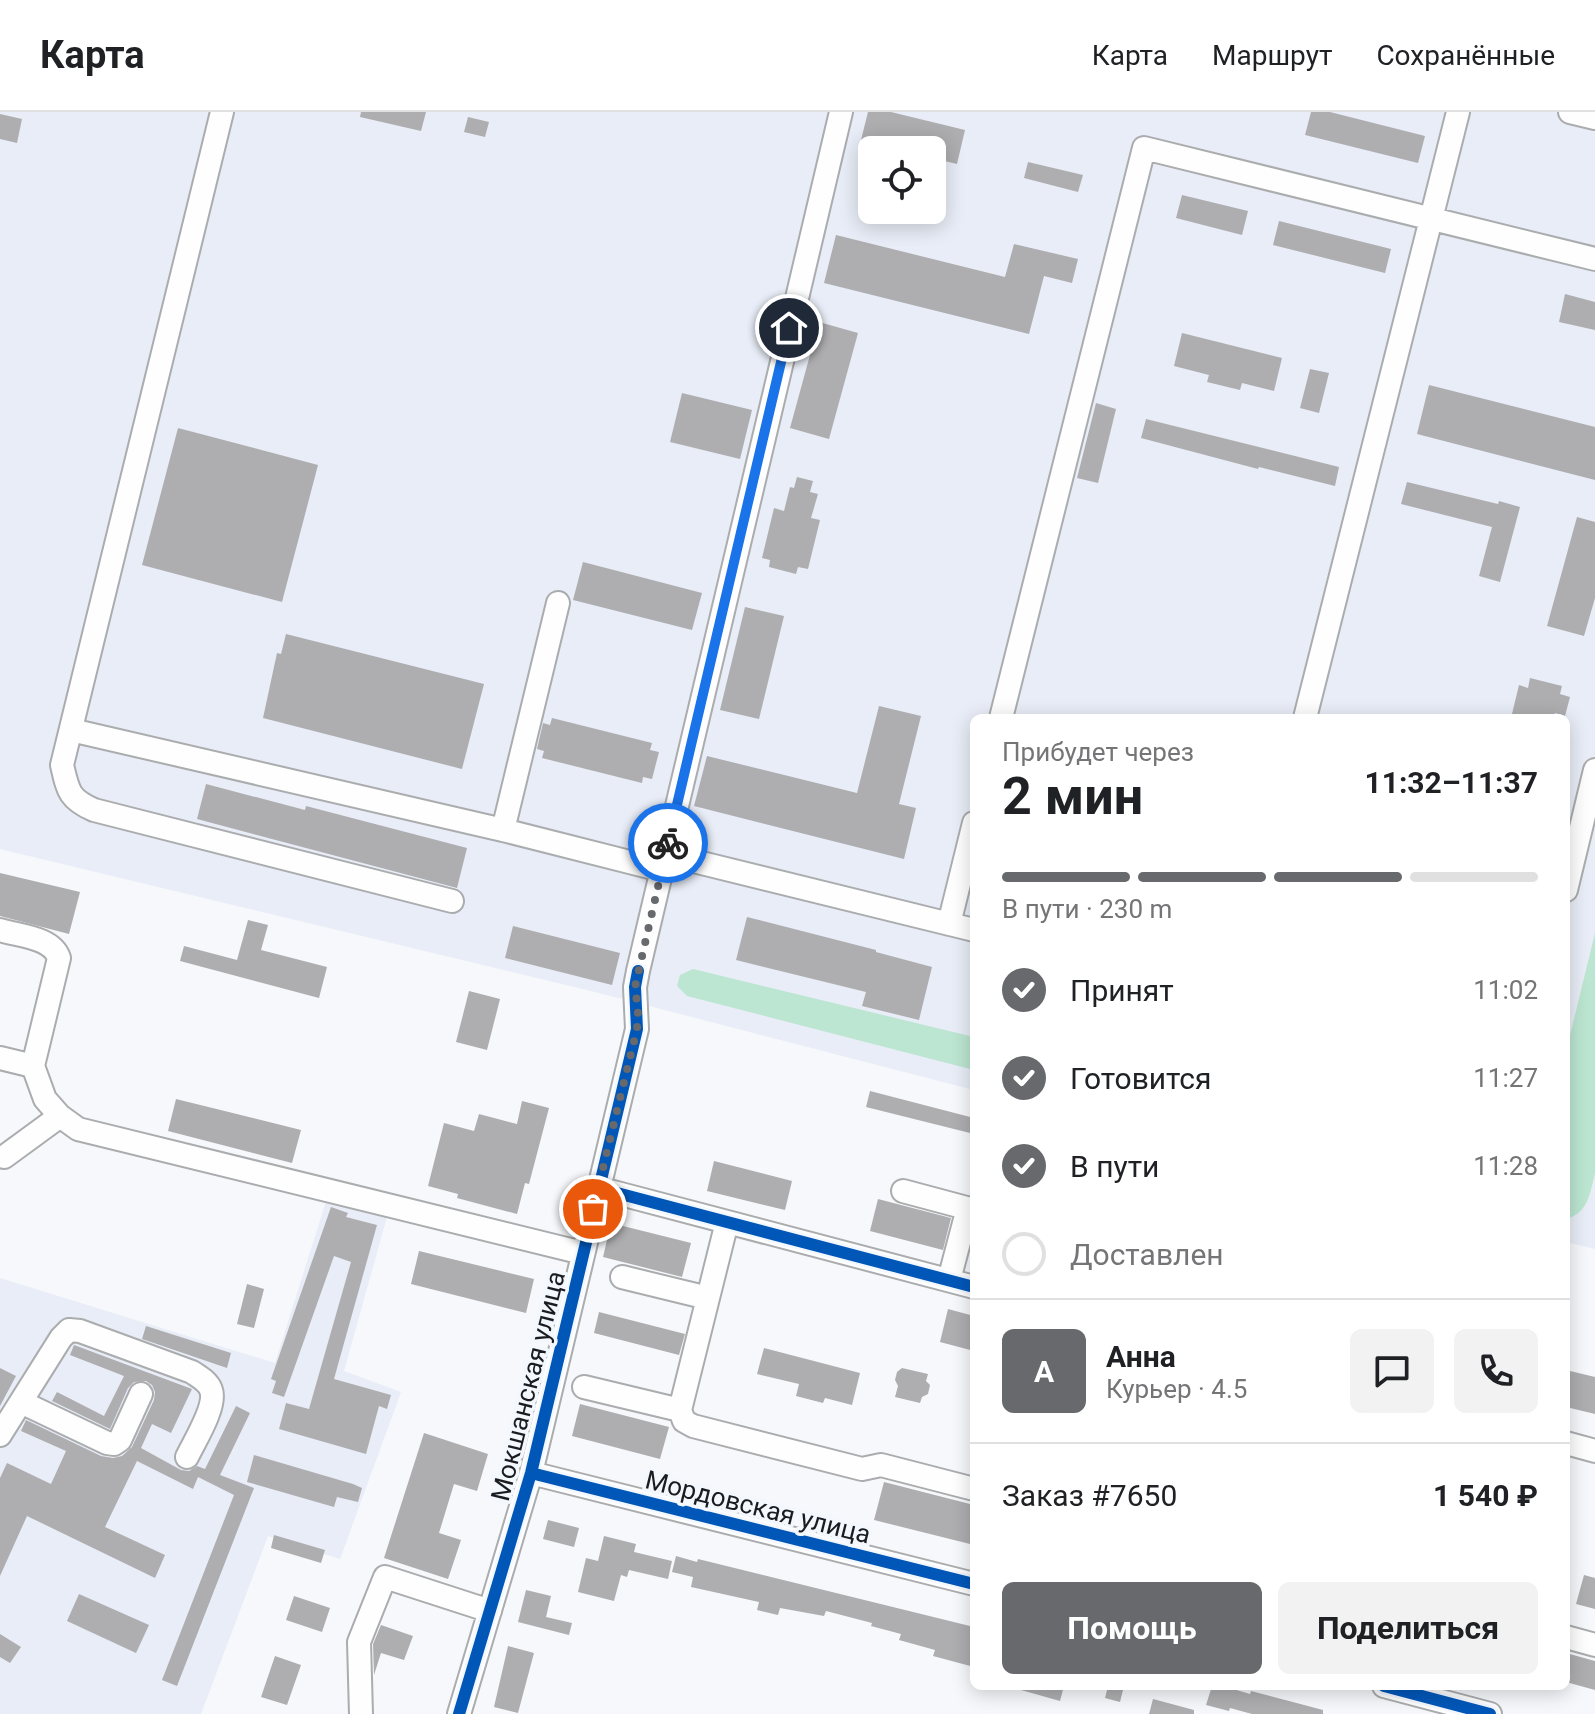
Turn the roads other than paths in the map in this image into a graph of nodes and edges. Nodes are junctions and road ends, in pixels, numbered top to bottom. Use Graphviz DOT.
graph roads {
  1 [pos="222,112"];
  2 [pos="841,112"];
  3 [pos="1458,112"];
  4 [pos="1570,112"];
  5 [pos="1595,118"];
  6 [pos="1431,218"];
  7 [pos="1595,259"];
  8 [pos="558,603"];
  9 [pos="1002,714"];
  10 [pos="1306,714"];
  11 [pos="71,730"];
  12 [pos="1595,770"];
  13 [pos="503,830"];
  14 [pos="970,839"];
  15 [pos="663,862"];
  16 [pos="1570,873"];
  17 [pos="452,901"];
  18 [pos="949,924"];
  19 [pos="970,929"];
  20 [pos="0,930"];
  21 [pos="0,1058"];
  22 [pos="33,1066"];
  23 [pos="60,1116"];
  24 [pos="4,1157"];
  25 [pos="598,1188"];
  26 [pos="903,1191"];
  27 [pos="970,1209"];
  28 [pos="970,1212"];
  29 [pos="727,1222"];
  30 [pos="583,1253"];
  31 [pos="622,1277"];
  32 [pos="949,1280"];
  33 [pos="970,1286"];
  34 [pos="708,1298"];
  35 [pos="584,1387"];
  36 [pos="141,1394"];
  37 [pos="21,1402"];
  38 [pos="680,1410"];
  39 [pos="0,1435"];
  40 [pos="1570,1444"];
  41 [pos="1595,1451"];
  42 [pos="187,1457"];
  43 [pos="531,1473"];
  44 [pos="970,1488"];
  45 [pos="970,1583"];
  46 [pos="490,1611"];
  47 [pos="1570,1638"];
  48 [pos="1595,1645"];
  49 [pos="1394,1690"];
  50 [pos="1435,1707"];
  51 [pos="361,1714"];
  52 [pos="459,1714"];
  53 [pos="1490,1714"];
  1 -- 11 [label="street"];
  2 -- 15 [label="street, Мокшанская улица"];
  3 -- 6 [label="street"];
  4 -- 5 [label="street"];
  6 -- 7 [label="street"];
  6 -- 9 [label="street"];
  6 -- 10 [label="street"];
  8 -- 13 [label="street"];
  11 -- 13 [label="street"];
  11 -- 17 [label="street"];
  12 -- 16 [label="street"];
  13 -- 15 [label="street"];
  14 -- 18 [label="street"];
  15 -- 18 [label="street"];
  15 -- 25 [label="street, Мокшанская улица"];
  18 -- 19 [label="street"];
  20 -- 22 [label="street"];
  21 -- 22 [label="street"];
  22 -- 23 [label="street"];
  23 -- 24 [label="street"];
  23 -- 30 [label="street"];
  25 -- 29 [label="street"];
  25 -- 30 [label="street, Мокшанская улица"];
  26 -- 27 [label="street"];
  28 -- 32 [label="street"];
  29 -- 32 [label="street"];
  29 -- 34 [label="street"];
  30 -- 43 [label="street, Мокшанская улица"];
  31 -- 34 [label="street"];
  32 -- 33 [label="street"];
  34 -- 38 [label="street"];
  35 -- 38 [label="street"];
  36 -- 37 [label="street"];
  37 -- 39 [label="street"];
  37 -- 42 [label="street"];
  38 -- 44 [label="street"];
  40 -- 41 [label="street"];
  43 -- 45 [label="street, Мордовская улица"];
  43 -- 46 [label="street, Мокшанская улица"];
  46 -- 51 [label="street"];
  46 -- 52 [label="street, Мокшанская улица"];
  47 -- 48 [label="street"];
  49 -- 50 [label="street"];
  50 -- 53 [label="street"];
}
